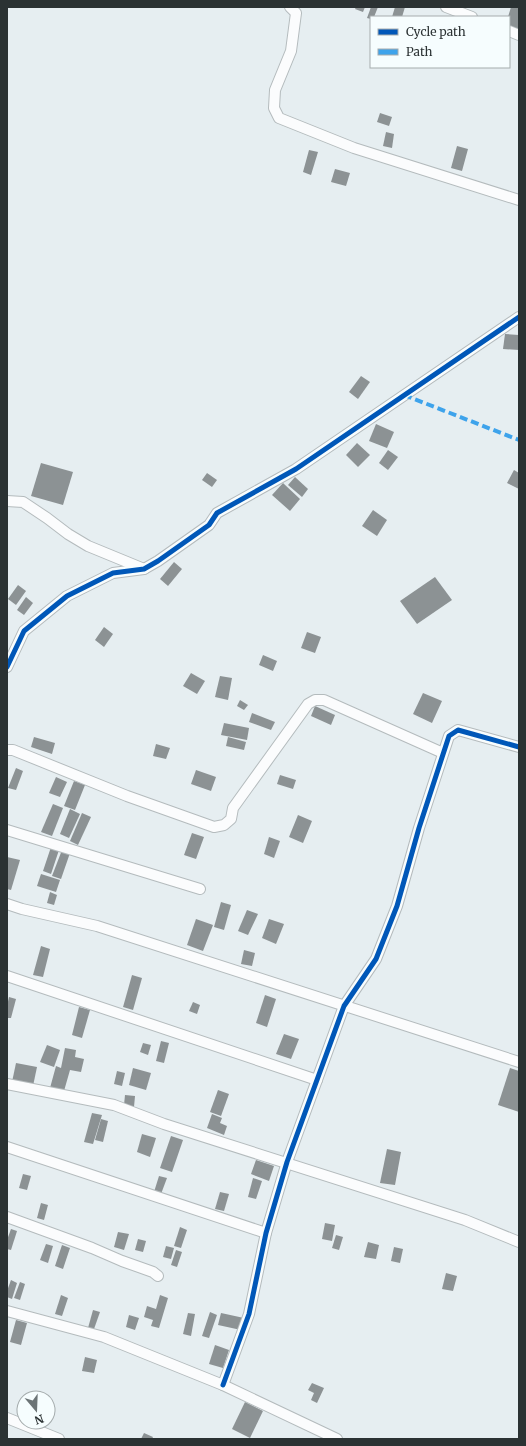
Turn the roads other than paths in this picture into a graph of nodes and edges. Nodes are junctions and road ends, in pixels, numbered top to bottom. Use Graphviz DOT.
graph roads {
  1 [pos="290,7"];
  2 [pos="446,7"];
  3 [pos="469,16"];
  4 [pos="519,200"];
  5 [pos="519,317"];
  6 [pos="7,500"];
  7 [pos="144,569"];
  8 [pos="7,667"];
  9 [pos="519,747"];
  10 [pos="7,750"];
  11 [pos="443,753"];
  12 [pos="7,830"];
  13 [pos="200,889"];
  14 [pos="7,904"];
  15 [pos="7,976"];
  16 [pos="344,1006"];
  17 [pos="519,1062"];
  18 [pos="317,1080"];
  19 [pos="7,1084"];
  20 [pos="7,1147"];
  21 [pos="287,1162"];
  22 [pos="7,1217"];
  23 [pos="266,1233"];
  24 [pos="519,1242"];
  25 [pos="158,1276"];
  26 [pos="7,1311"];
  27 [pos="223,1385"];
  28 [pos="7,1418"];
  29 [pos="59,1439"];
  30 [pos="338,1439"];
  1 -- 4 [label="street"];
  2 -- 3 [label="street"];
  5 -- 7 [label="street"];
  6 -- 7 [label="street"];
  7 -- 8 [label="street"];
  9 -- 11 [label="street"];
  10 -- 11 [label="street"];
  11 -- 16 [label="street"];
  12 -- 13 [label="street"];
  14 -- 16 [label="street"];
  15 -- 18 [label="street"];
  16 -- 17 [label="street"];
  16 -- 18 [label="street"];
  18 -- 21 [label="street"];
  19 -- 21 [label="street"];
  20 -- 23 [label="street"];
  21 -- 23 [label="street"];
  21 -- 24 [label="street"];
  22 -- 25 [label="street"];
  23 -- 27 [label="street"];
  26 -- 27 [label="street"];
  27 -- 30 [label="street"];
  28 -- 29 [label="street"];
}
